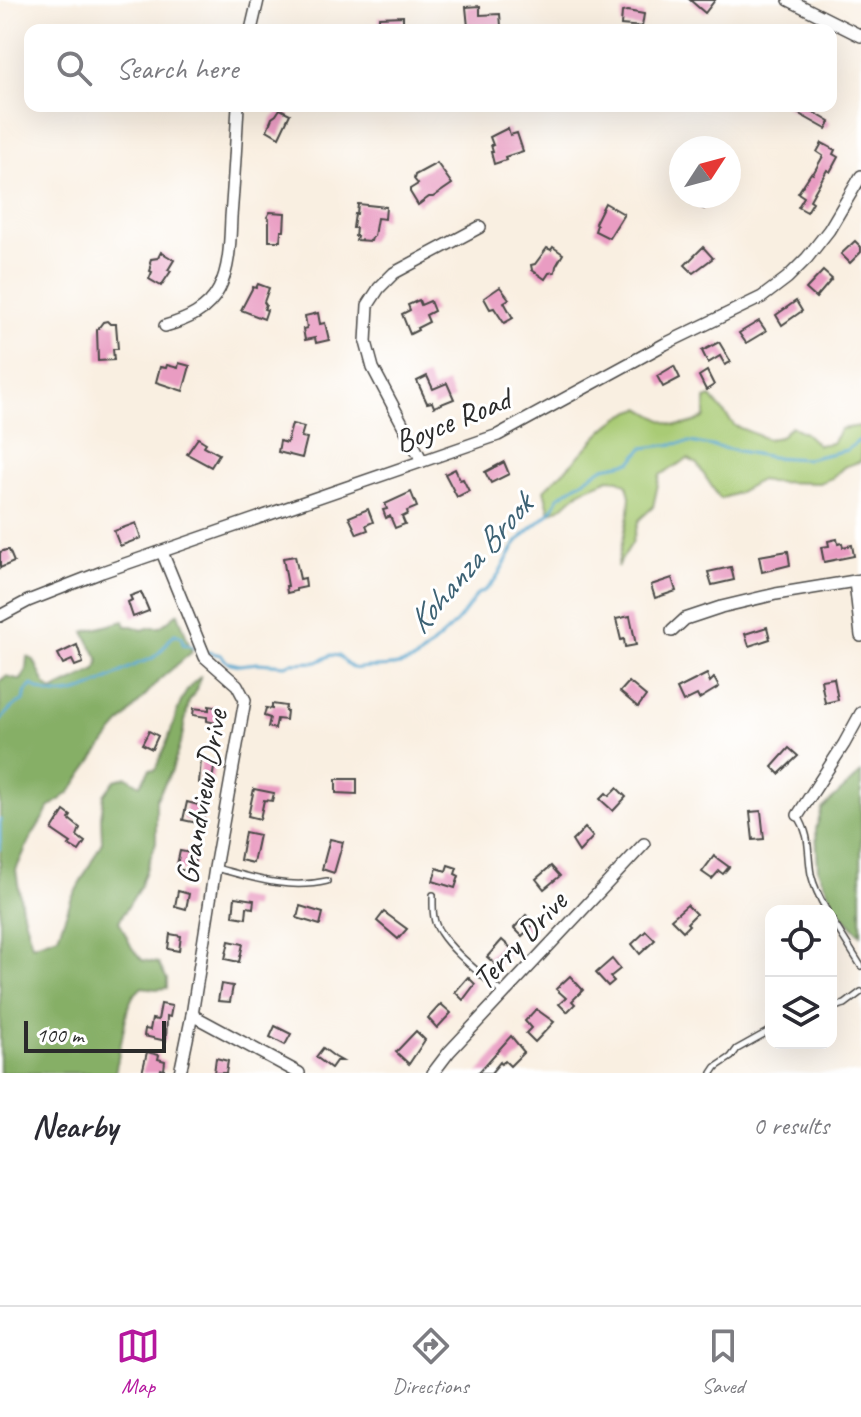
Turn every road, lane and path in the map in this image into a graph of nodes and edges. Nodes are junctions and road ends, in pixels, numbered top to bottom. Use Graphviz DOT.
graph roads {
  1 [pos="258,0"];
  2 [pos="789,0"];
  3 [pos="252,24"];
  4 [pos="861,36"];
  5 [pos="238,112"];
  6 [pos="861,176"];
  7 [pos="480,227"];
  8 [pos="165,326"];
  9 [pos="422,461"];
  10 [pos="162,552"];
  11 [pos="858,580"];
  12 [pos="0,616"];
  13 [pos="672,631"];
  14 [pos="861,636"];
  15 [pos="861,713"];
  16 [pos="798,815"];
  17 [pos="644,844"];
  18 [pos="215,868"];
  19 [pos="327,881"];
  20 [pos="433,895"];
  21 [pos="823,905"];
  22 [pos="837,928"];
  23 [pos="861,966"];
  24 [pos="861,992"];
  25 [pos="504,995"];
  26 [pos="837,1006"];
  27 [pos="192,1015"];
  28 [pos="765,1033"];
  29 [pos="180,1073"];
  30 [pos="299,1073"];
  31 [pos="433,1073"];
  32 [pos="712,1073"];
  1 -- 3 [label="street"];
  2 -- 4 [label="street"];
  5 -- 8 [label="street"];
  6 -- 9 [label="street, Boyce Road"];
  7 -- 9 [label="street"];
  9 -- 10 [label="street, Boyce Road"];
  10 -- 12 [label="street, Boyce Road"];
  10 -- 18 [label="street, Grandview Drive"];
  11 -- 13 [label="street"];
  11 -- 14 [label="street"];
  15 -- 16 [label="street"];
  16 -- 21 [label="lane"];
  17 -- 25 [label="street, Terry Drive"];
  18 -- 19 [label="lane"];
  18 -- 27 [label="street, Grandview Drive"];
  20 -- 25 [label="lane"];
  22 -- 23 [label="lane"];
  24 -- 26 [label="lane"];
  25 -- 31 [label="street, Terry Drive"];
  27 -- 29 [label="street, Grandview Drive"];
  27 -- 30 [label="street"];
  28 -- 32 [label="lane"];
}
